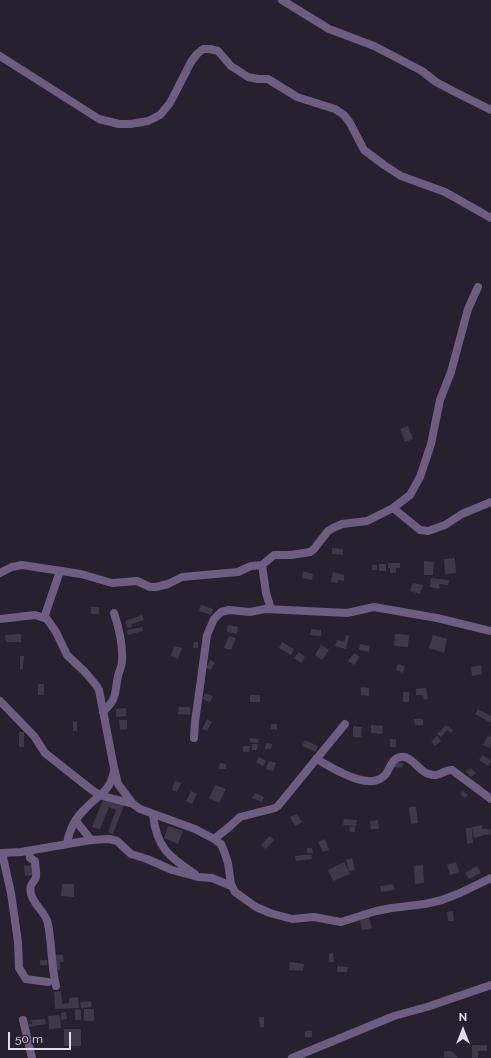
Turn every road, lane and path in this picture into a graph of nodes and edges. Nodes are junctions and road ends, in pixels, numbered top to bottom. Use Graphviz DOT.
graph roads {
  1 [pos="282,0"];
  2 [pos="0,56"];
  3 [pos="491,110"];
  4 [pos="491,218"];
  5 [pos="478,288"];
  6 [pos="491,502"];
  7 [pos="393,508"];
  8 [pos="262,565"];
  9 [pos="60,571"];
  10 [pos="0,573"];
  11 [pos="271,609"];
  12 [pos="114,613"];
  13 [pos="44,618"];
  14 [pos="0,619"];
  15 [pos="491,632"];
  16 [pos="0,701"];
  17 [pos="103,712"];
  18 [pos="345,724"];
  19 [pos="194,738"];
  20 [pos="316,759"];
  21 [pos="114,768"];
  22 [pos="99,795"];
  23 [pos="491,799"];
  24 [pos="133,804"];
  25 [pos="152,814"];
  26 [pos="76,821"];
  27 [pos="214,839"];
  28 [pos="91,840"];
  29 [pos="67,844"];
  30 [pos="29,850"];
  31 [pos="1,853"];
  32 [pos="198,877"];
  33 [pos="491,878"];
  34 [pos="231,886"];
  35 [pos="491,985"];
  36 [pos="23,1020"];
  37 [pos="297,1057"];
  38 [pos="32,1058"];
  1 -- 3 [label="street"];
  2 -- 4 [label="street"];
  5 -- 7 [label="street"];
  6 -- 7 [label="street"];
  7 -- 8 [label="street"];
  8 -- 9 [label="street"];
  8 -- 11 [label="street"];
  9 -- 10 [label="street"];
  9 -- 13 [label="street"];
  11 -- 15 [label="street"];
  11 -- 19 [label="street"];
  12 -- 17 [label="street"];
  13 -- 14 [label="street"];
  13 -- 17 [label="street"];
  16 -- 22 [label="street"];
  17 -- 21 [label="street"];
  18 -- 20 [label="street"];
  20 -- 23 [label="street"];
  20 -- 27 [label="street"];
  21 -- 22 [label="street"];
  21 -- 24 [label="street"];
  22 -- 24 [label="street"];
  22 -- 26 [label="street"];
  24 -- 25 [label="street"];
  25 -- 27 [label="street"];
  25 -- 32 [label="street"];
  26 -- 28 [label="street"];
  26 -- 29 [label="street"];
  27 -- 34 [label="street"];
  28 -- 29 [label="street"];
  28 -- 32 [label="street"];
  29 -- 30 [label="street"];
  30 -- 31 [label="street"];
  30 -- 31 [label="street"];
  32 -- 34 [label="street"];
  33 -- 34 [label="street"];
  35 -- 37 [label="street"];
  36 -- 38 [label="street"];
}
